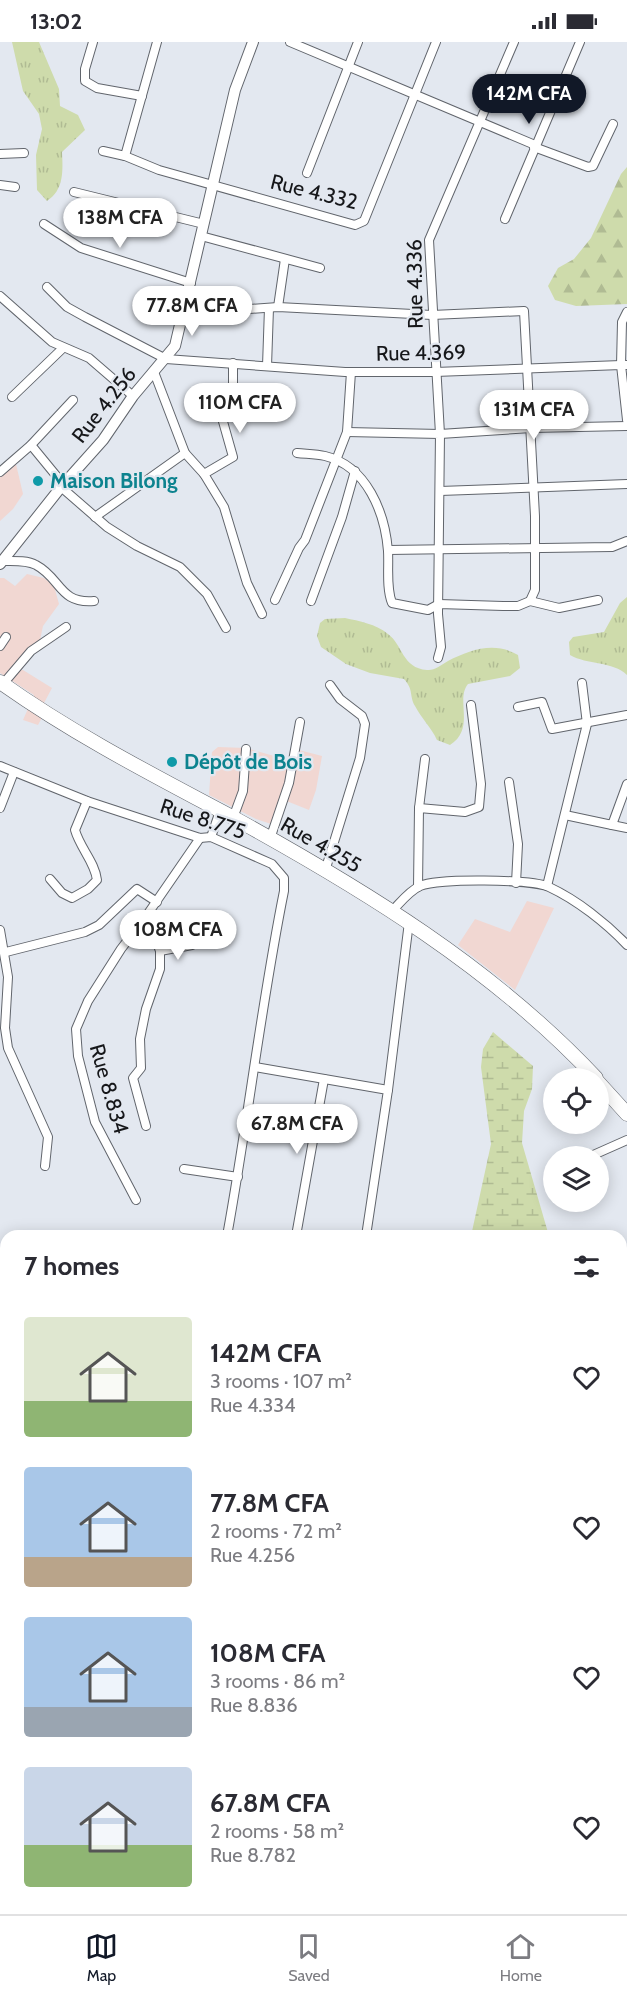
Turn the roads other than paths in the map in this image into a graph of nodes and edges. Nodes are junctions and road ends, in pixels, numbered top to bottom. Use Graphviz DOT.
graph roads {
  1 [pos="93,42"];
  2 [pos="157,42"];
  3 [pos="253,42"];
  4 [pos="290,42"];
  5 [pos="358,42"];
  6 [pos="435,42"];
  7 [pos="514,42"];
  8 [pos="580,42"];
  9 [pos="348,66"];
  10 [pos="415,94"];
  11 [pos="142,96"];
  12 [pos="479,121"];
  13 [pos="614,124"];
  14 [pos="534,146"];
  15 [pos="104,151"];
  16 [pos="24,153"];
  17 [pos="0,154"];
  18 [pos="126,156"];
  19 [pos="307,173"];
  20 [pos="213,183"];
  21 [pos="0,185"];
  22 [pos="15,187"];
  23 [pos="75,192"];
  24 [pos="505,219"];
  25 [pos="44,224"];
  26 [pos="204,224"];
  27 [pos="201,236"];
  28 [pos="285,259"];
  29 [pos="320,268"];
  30 [pos="191,284"];
  31 [pos="47,287"];
  32 [pos="0,296"];
  33 [pos="186,307"];
  34 [pos="273,308"];
  35 [pos="627,312"];
  36 [pos="432,315"];
  37 [pos="63,348"];
  38 [pos="166,359"];
  39 [pos="233,363"];
  40 [pos="624,364"];
  41 [pos="267,366"];
  42 [pos="525,368"];
  43 [pos="154,372"];
  44 [pos="351,372"];
  45 [pos="435,372"];
  46 [pos="133,396"];
  47 [pos="12,397"];
  48 [pos="73,400"];
  49 [pos="627,420"];
  50 [pos="627,426"];
  51 [pos="531,428"];
  52 [pos="347,432"];
  53 [pos="440,434"];
  54 [pos="31,445"];
  55 [pos="185,453"];
  56 [pos="297,453"];
  57 [pos="336,460"];
  58 [pos="355,471"];
  59 [pos="0,472"];
  60 [pos="204,474"];
  61 [pos="627,484"];
  62 [pos="62,485"];
  63 [pos="532,489"];
  64 [pos="440,491"];
  65 [pos="95,517"];
  66 [pos="627,541"];
  67 [pos="535,547"];
  68 [pos="440,549"];
  69 [pos="388,550"];
  70 [pos="1,562"];
  71 [pos="275,600"];
  72 [pos="598,600"];
  73 [pos="94,601"];
  74 [pos="311,601"];
  75 [pos="530,601"];
  76 [pos="439,604"];
  77 [pos="262,614"];
  78 [pos="66,627"];
  79 [pos="226,628"];
  80 [pos="6,637"];
  81 [pos="0,646"];
  82 [pos="438,658"];
  83 [pos="2,683"];
  84 [pos="582,683"];
  85 [pos="330,685"];
  86 [pos="471,705"];
  87 [pos="518,707"];
  88 [pos="627,715"];
  89 [pos="300,722"];
  90 [pos="587,724"];
  91 [pos="246,749"];
  92 [pos="425,759"];
  93 [pos="0,766"];
  94 [pos="14,772"];
  95 [pos="509,782"];
  96 [pos="627,784"];
  97 [pos="87,801"];
  98 [pos="0,808"];
  99 [pos="418,808"];
  100 [pos="220,811"];
  101 [pos="565,816"];
  102 [pos="233,818"];
  103 [pos="612,825"];
  104 [pos="627,828"];
  105 [pos="211,837"];
  106 [pos="200,838"];
  107 [pos="270,839"];
  108 [pos="325,871"];
  109 [pos="50,879"];
  110 [pos="516,883"];
  111 [pos="547,886"];
  112 [pos="418,887"];
  113 [pos="156,902"];
  114 [pos="392,911"];
  115 [pos="147,915"];
  116 [pos="409,922"];
  117 [pos="0,930"];
  118 [pos="1,941"];
  119 [pos="192,945"];
  120 [pos="627,945"];
  121 [pos="160,951"];
  122 [pos="6,952"];
  123 [pos="3,1016"];
  124 [pos="255,1067"];
  125 [pos="584,1068"];
  126 [pos="324,1079"];
  127 [pos="388,1090"];
  128 [pos="609,1094"];
  129 [pos="627,1114"];
  130 [pos="146,1126"];
  131 [pos="627,1140"];
  132 [pos="609,1148"];
  133 [pos="45,1166"];
  134 [pos="184,1170"];
  135 [pos="238,1177"];
  136 [pos="136,1200"];
  137 [pos="228,1230"];
  138 [pos="297,1230"];
  139 [pos="367,1230"];
  1 -- 11 [label="street"];
  2 -- 11 [label="street"];
  3 -- 20 [label="street, Rue 4.256"];
  4 -- 9 [label="street"];
  5 -- 9 [label="street"];
  6 -- 10 [label="street, Rue 4.332"];
  7 -- 12 [label="street, Rue 4.336"];
  8 -- 14 [label="street"];
  9 -- 10 [label="street"];
  9 -- 19 [label="street"];
  10 -- 12 [label="street"];
  10 -- 20 [label="street, Rue 4.332"];
  11 -- 18 [label="street"];
  12 -- 14 [label="street"];
  12 -- 36 [label="street, Rue 4.336"];
  13 -- 14 [label="street"];
  14 -- 24 [label="street"];
  15 -- 18 [label="street, Rue 4.332"];
  16 -- 17 [label="street"];
  18 -- 20 [label="street, Rue 4.332"];
  20 -- 26 [label="street, Rue 4.256"];
  21 -- 22 [label="street"];
  23 -- 26 [label="street"];
  25 -- 30 [label="street"];
  26 -- 27 [label="street, Rue 4.256"];
  27 -- 28 [label="street"];
  27 -- 30 [label="street, Rue 4.256"];
  28 -- 29 [label="street"];
  28 -- 34 [label="street"];
  30 -- 33 [label="street, Rue 4.256"];
  31 -- 38 [label="street"];
  32 -- 37 [label="street"];
  33 -- 34 [label="street"];
  33 -- 38 [label="street, Rue 4.256"];
  34 -- 36 [label="street"];
  34 -- 41 [label="street"];
  35 -- 40 [label="street"];
  36 -- 42 [label="street"];
  36 -- 45 [label="street, Rue 4.336"];
  37 -- 46 [label="street"];
  37 -- 47 [label="street"];
  38 -- 39 [label="street, Rue 4.369"];
  38 -- 43 [label="street, Rue 4.256"];
  39 -- 41 [label="street, Rue 4.369"];
  39 -- 60 [label="street"];
  40 -- 42 [label="street, Rue 4.369"];
  40 -- 49 [label="street"];
  41 -- 44 [label="street, Rue 4.369"];
  42 -- 45 [label="street, Rue 4.369"];
  42 -- 51 [label="street"];
  43 -- 46 [label="street, Rue 4.256"];
  43 -- 55 [label="street"];
  44 -- 45 [label="street, Rue 4.369"];
  44 -- 52 [label="street"];
  45 -- 53 [label="street, Rue 4.336"];
  46 -- 62 [label="street, Rue 4.256"];
  48 -- 54 [label="street"];
  50 -- 51 [label="street"];
  51 -- 53 [label="street"];
  51 -- 63 [label="street"];
  52 -- 53 [label="street"];
  52 -- 57 [label="street"];
  53 -- 64 [label="street, Rue 4.336"];
  54 -- 59 [label="street"];
  54 -- 62 [label="street"];
  55 -- 60 [label="street"];
  55 -- 65 [label="street"];
  56 -- 57 [label="street"];
  57 -- 58 [label="street"];
  57 -- 71 [label="street"];
  58 -- 69 [label="street"];
  58 -- 74 [label="street"];
  60 -- 77 [label="street"];
  61 -- 63 [label="street"];
  62 -- 65 [label="street"];
  62 -- 70 [label="street, Rue 4.256"];
  63 -- 64 [label="street"];
  63 -- 67 [label="street"];
  64 -- 68 [label="street, Rue 4.336"];
  65 -- 79 [label="street"];
  66 -- 67 [label="street"];
  67 -- 68 [label="street"];
  67 -- 75 [label="street"];
  68 -- 69 [label="street"];
  68 -- 76 [label="street, Rue 4.336"];
  69 -- 76 [label="street"];
  70 -- 73 [label="street"];
  72 -- 75 [label="street"];
  75 -- 76 [label="street"];
  76 -- 82 [label="street, Rue 4.336"];
  78 -- 83 [label="street"];
  80 -- 81 [label="street"];
  83 -- 100 [label="highway, Rue 4.255"];
  84 -- 90 [label="street"];
  85 -- 108 [label="street"];
  86 -- 99 [label="street"];
  87 -- 90 [label="street"];
  88 -- 90 [label="street"];
  89 -- 107 [label="street"];
  90 -- 101 [label="street"];
  91 -- 102 [label="street"];
  92 -- 99 [label="street"];
  93 -- 94 [label="street, Rue 8.775"];
  94 -- 97 [label="street, Rue 8.775"];
  94 -- 98 [label="street"];
  95 -- 110 [label="street"];
  96 -- 103 [label="street"];
  97 -- 106 [label="street, Rue 8.775"];
  97 -- 109 [label="street"];
  99 -- 112 [label="street"];
  100 -- 102 [label="highway, Rue 4.255"];
  100 -- 105 [label="street"];
  101 -- 103 [label="street"];
  101 -- 111 [label="street"];
  102 -- 107 [label="highway, Rue 4.255"];
  103 -- 104 [label="street"];
  105 -- 106 [label="street, Rue 8.775"];
  105 -- 124 [label="street, Rue 8.775"];
  106 -- 113 [label="street, Rue 8.834"];
  107 -- 108 [label="highway, Rue 4.255"];
  108 -- 114 [label="highway, Rue 4.255"];
  110 -- 111 [label="street"];
  110 -- 112 [label="street"];
  111 -- 120 [label="street"];
  112 -- 114 [label="street"];
  113 -- 115 [label="street, Rue 8.834"];
  113 -- 122 [label="street"];
  114 -- 116 [label="highway, Rue 4.255"];
  115 -- 121 [label="street"];
  115 -- 136 [label="street, Rue 8.834"];
  116 -- 125 [label="highway, Rue 4.255"];
  116 -- 127 [label="street"];
  117 -- 118 [label="street"];
  118 -- 122 [label="street"];
  119 -- 121 [label="street"];
  121 -- 130 [label="street"];
  122 -- 123 [label="street"];
  123 -- 133 [label="street"];
  124 -- 126 [label="street"];
  124 -- 135 [label="street, Rue 8.775"];
  126 -- 127 [label="street"];
  126 -- 138 [label="street"];
  127 -- 139 [label="street"];
  128 -- 129 [label="highway, Rue 4.255"];
  131 -- 132 [label="street"];
  134 -- 135 [label="street"];
  135 -- 137 [label="street, Rue 8.775"];
}
